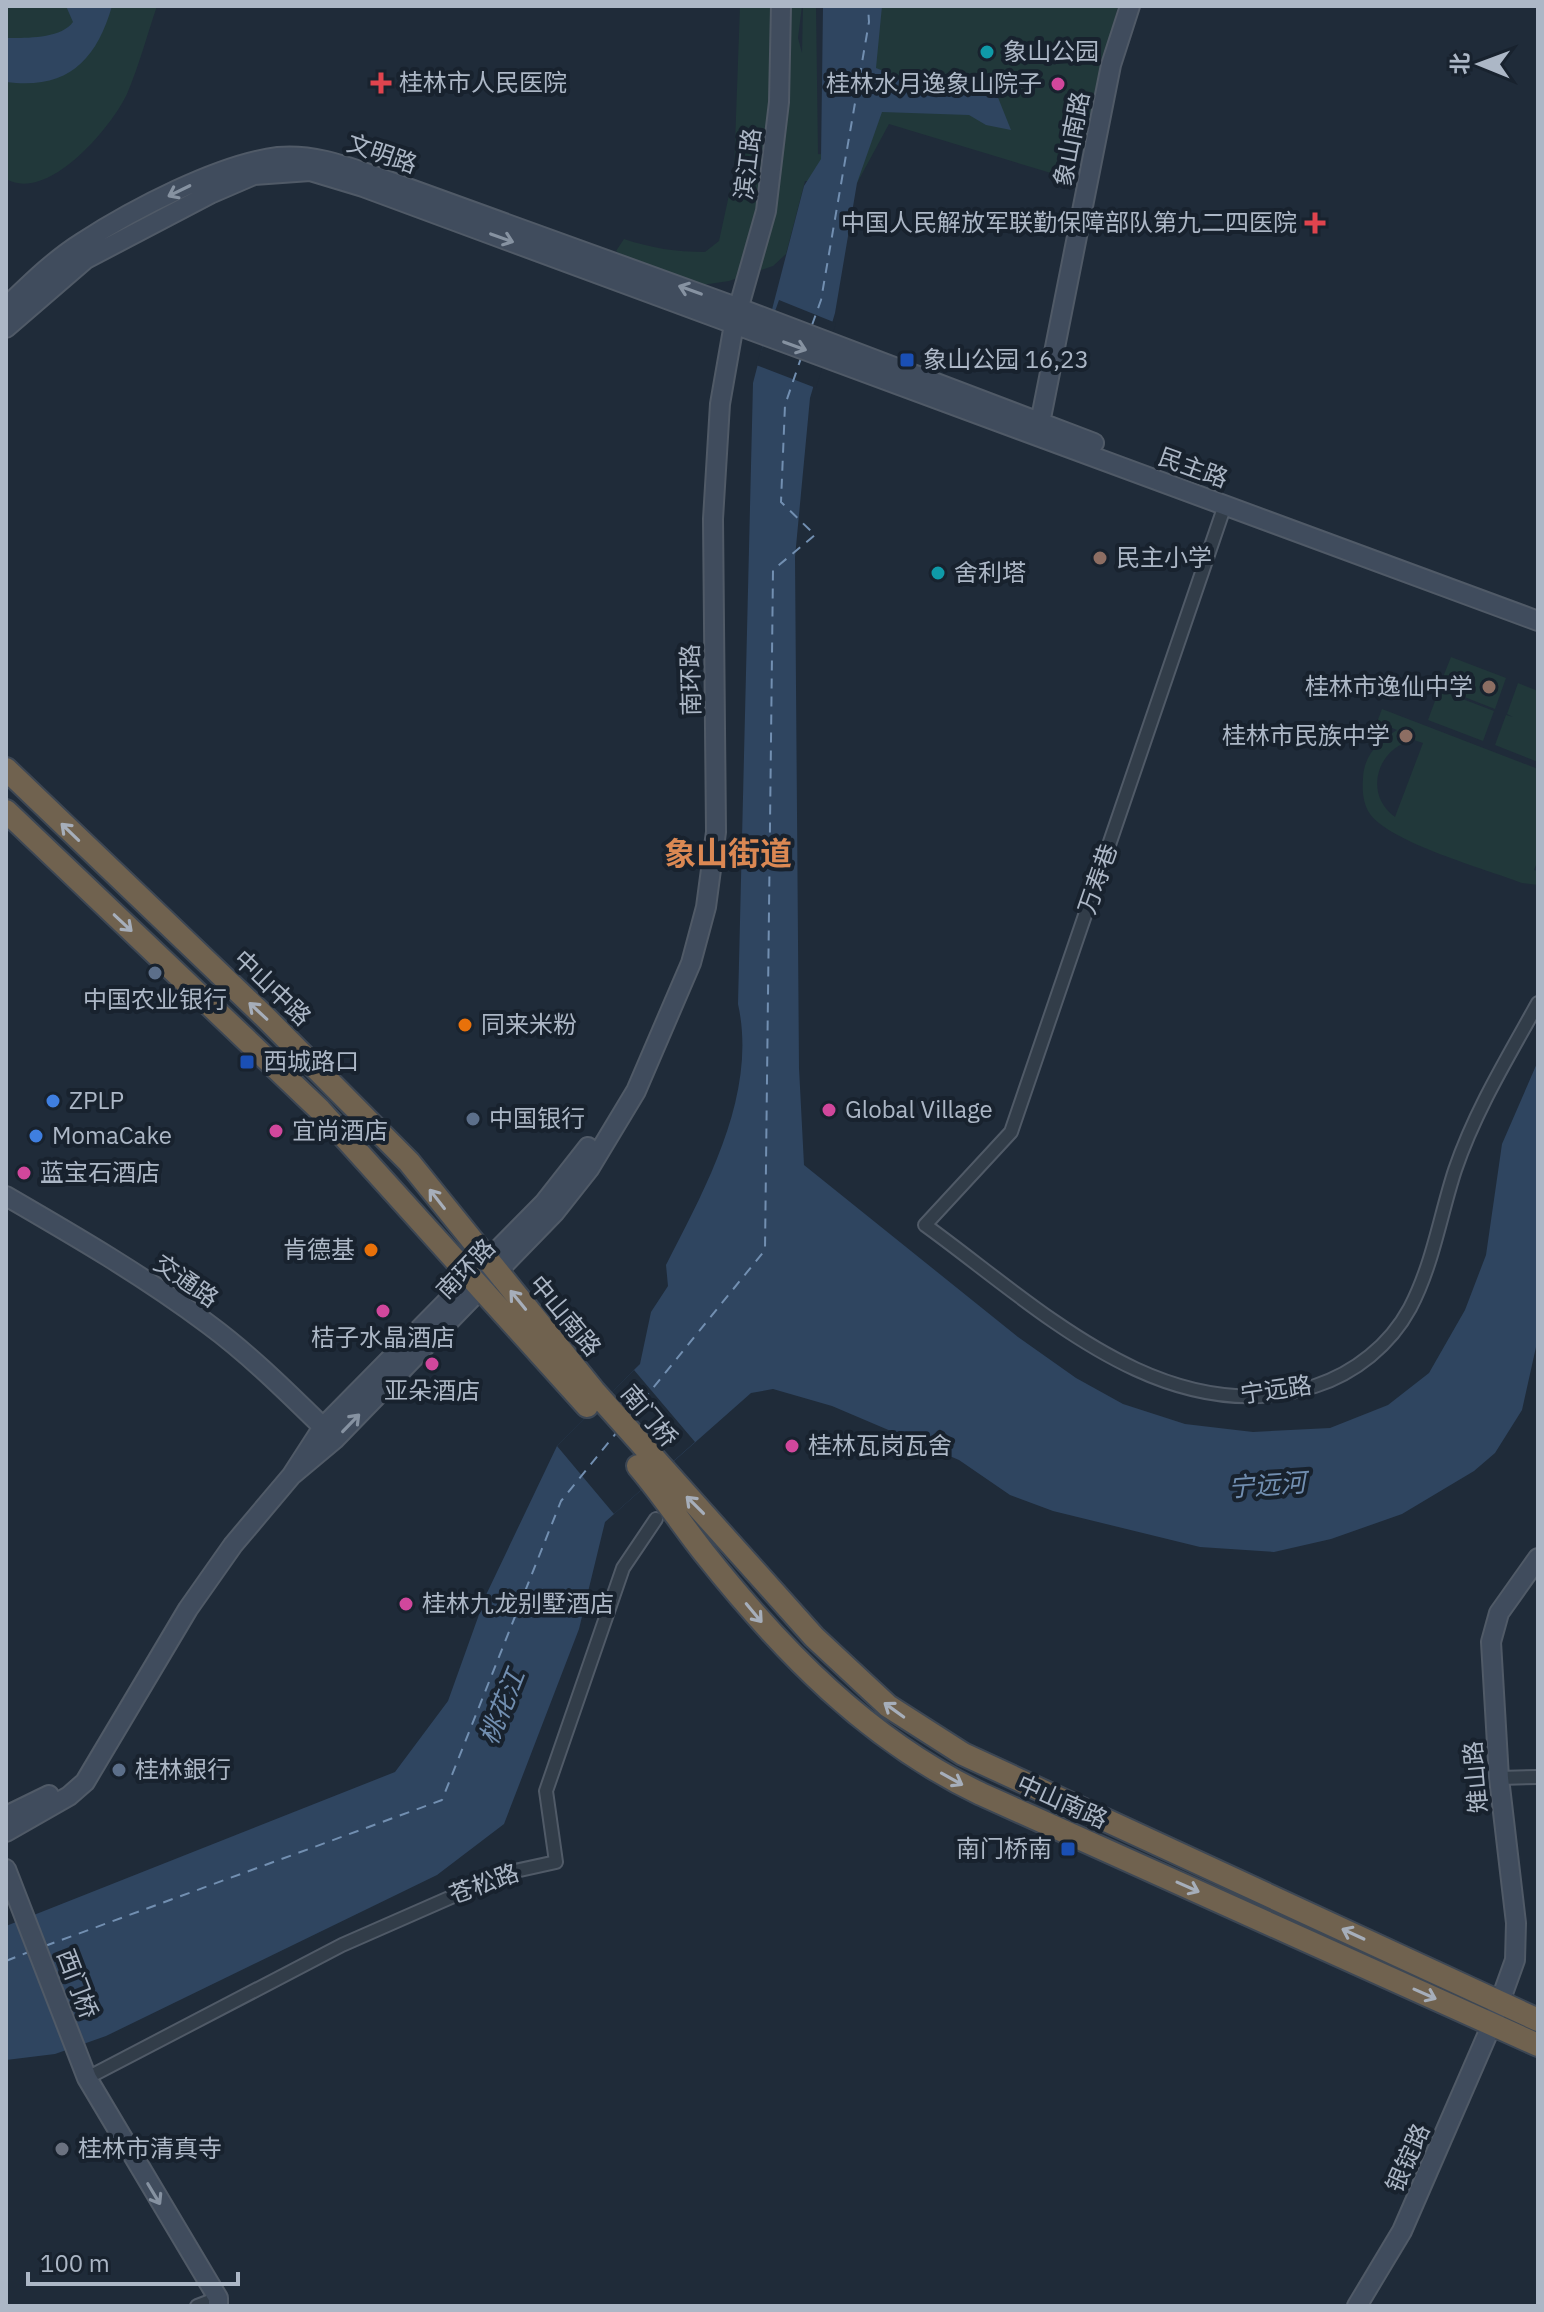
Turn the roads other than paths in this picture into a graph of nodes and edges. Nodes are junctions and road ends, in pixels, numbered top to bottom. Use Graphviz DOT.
graph roads {
  1 [pos="781,6"];
  2 [pos="1130,6"];
  3 [pos="6,307"];
  4 [pos="736,316"];
  5 [pos="6,328"];
  6 [pos="834,352"];
  7 [pos="1040,423"];
  8 [pos="1225,505"];
  9 [pos="1538,611"];
  10 [pos="1538,621"];
  11 [pos="6,769"];
  12 [pos="6,811"];
  13 [pos="1538,1003"];
  14 [pos="6,1196"];
  15 [pos="925,1225"];
  16 [pos="491,1266"];
  17 [pos="474,1283"];
  18 [pos="588,1396"];
  19 [pos="323,1427"];
  20 [pos="292,1475"];
  21 [pos="659,1480"];
  22 [pos="656,1519"];
  23 [pos="1538,1558"];
  24 [pos="98,1762"];
  25 [pos="1538,1777"];
  26 [pos="1499,1778"];
  27 [pos="6,1816"];
  28 [pos="6,1832"];
  29 [pos="6,1869"];
  30 [pos="1500,2002"];
  31 [pos="1538,2020"];
  32 [pos="1492,2024"];
  33 [pos="1538,2045"];
  34 [pos="87,2078"];
  35 [pos="220,2303"];
  36 [pos="197,2306"];
  37 [pos="1357,2306"];
  1 -- 4 [label="street, 滨江路"];
  2 -- 7 [label="street, 象山南路"];
  4 -- 3 [label="street, 文明路, one-way"];
  5 -- 4 [label="street, 文明路, one-way"];
  4 -- 6 [label="street, 文明路"];
  4 -- 16 [label="street, 南环路"];
  6 -- 7 [label="street, 民主路"];
  6 -- 8 [label="street, 民主路"];
  7 -- 9 [label="street, 民主路"];
  8 -- 10 [label="street, 民主路"];
  8 -- 15 [label="street, 万寿巷"];
  16 -- 11 [label="highway, 中山中路, one-way"];
  12 -- 17 [label="highway, one-way"];
  13 -- 15 [label="street, 宁远路"];
  14 -- 19 [label="street, 交通路"];
  16 -- 17 [label="street, 南环路"];
  18 -- 16 [label="highway, 中山南路, one-way"];
  17 -- 18 [label="highway, 中山南路"];
  17 -- 19 [label="street, 南环路"];
  20 -- 17 [label="street, 南环路, one-way"];
  18 -- 21 [label="highway, 南门桥"];
  19 -- 20 [label="street, 南环路"];
  20 -- 24 [label="street, 南环路"];
  30 -- 21 [label="highway, 中山南路, one-way"];
  21 -- 32 [label="highway, 中山南路, one-way"];
  22 -- 34 [label="street, 苍松路"];
  23 -- 26 [label="street, 雉山路"];
  24 -- 27 [label="street, 南环路"];
  24 -- 28 [label="street, 南环路"];
  25 -- 26 [label="street"];
  26 -- 30 [label="street, 雉山路"];
  29 -- 34 [label="street, 西门桥"];
  30 -- 31 [label="highway, 中山南路"];
  30 -- 32 [label="street, 雉山路"];
  32 -- 33 [label="highway, 中山南路"];
  32 -- 37 [label="street, 银锭路"];
  34 -- 35 [label="street, 西门桥, one-way"];
  35 -- 36 [label="street"];
}
